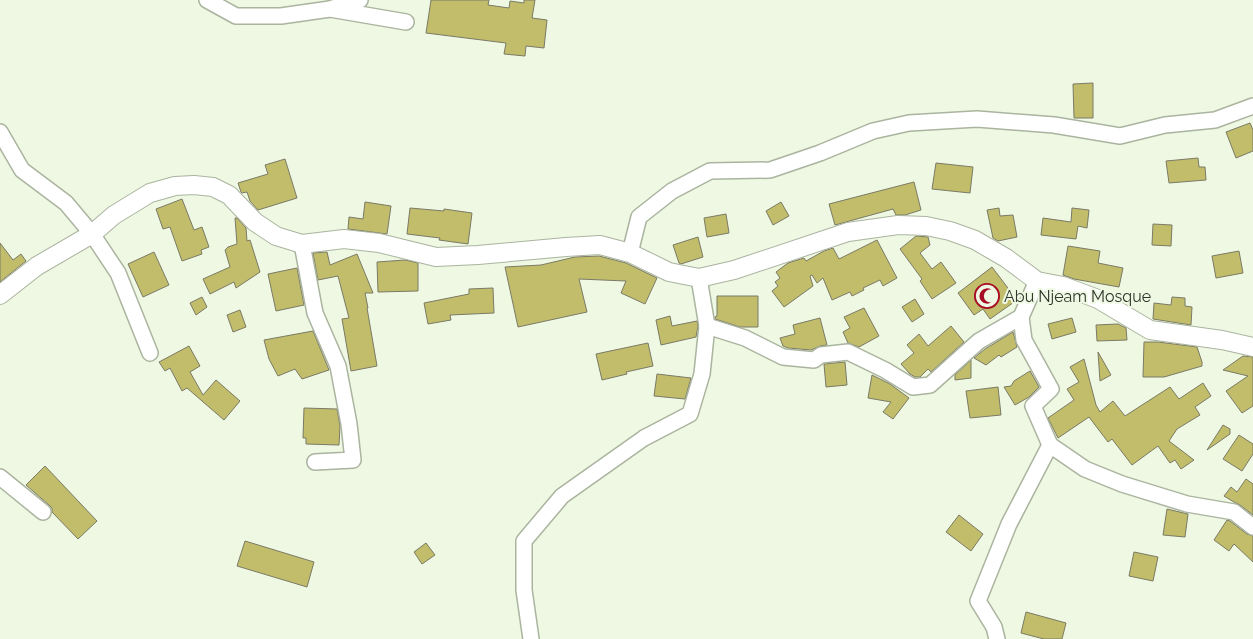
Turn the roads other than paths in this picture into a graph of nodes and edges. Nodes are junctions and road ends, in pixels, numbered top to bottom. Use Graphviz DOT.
graph roads {
  1 [pos="207,0"];
  2 [pos="360,0"];
  3 [pos="330,9"];
  4 [pos="406,22"];
  5 [pos="1253,106"];
  6 [pos="0,132"];
  7 [pos="92,234"];
  8 [pos="302,244"];
  9 [pos="630,253"];
  10 [pos="699,278"];
  11 [pos="1037,281"];
  12 [pos="0,295"];
  13 [pos="1021,317"];
  14 [pos="707,326"];
  15 [pos="1253,347"];
  16 [pos="150,353"];
  17 [pos="1050,445"];
  18 [pos="315,462"];
  19 [pos="0,477"];
  20 [pos="43,512"];
  21 [pos="1253,527"];
  22 [pos="531,639"];
  23 [pos="997,639"];
  1 -- 3 [label="street"];
  2 -- 3 [label="street"];
  3 -- 4 [label="street"];
  5 -- 9 [label="street"];
  6 -- 7 [label="street"];
  7 -- 8 [label="street"];
  7 -- 12 [label="street"];
  7 -- 16 [label="street"];
  8 -- 9 [label="street"];
  8 -- 18 [label="street"];
  9 -- 10 [label="street"];
  10 -- 11 [label="street"];
  10 -- 14 [label="street"];
  11 -- 13 [label="street"];
  11 -- 15 [label="street"];
  13 -- 14 [label="street"];
  13 -- 17 [label="street"];
  14 -- 22 [label="street"];
  17 -- 21 [label="street"];
  17 -- 23 [label="street"];
  19 -- 20 [label="street"];
}
